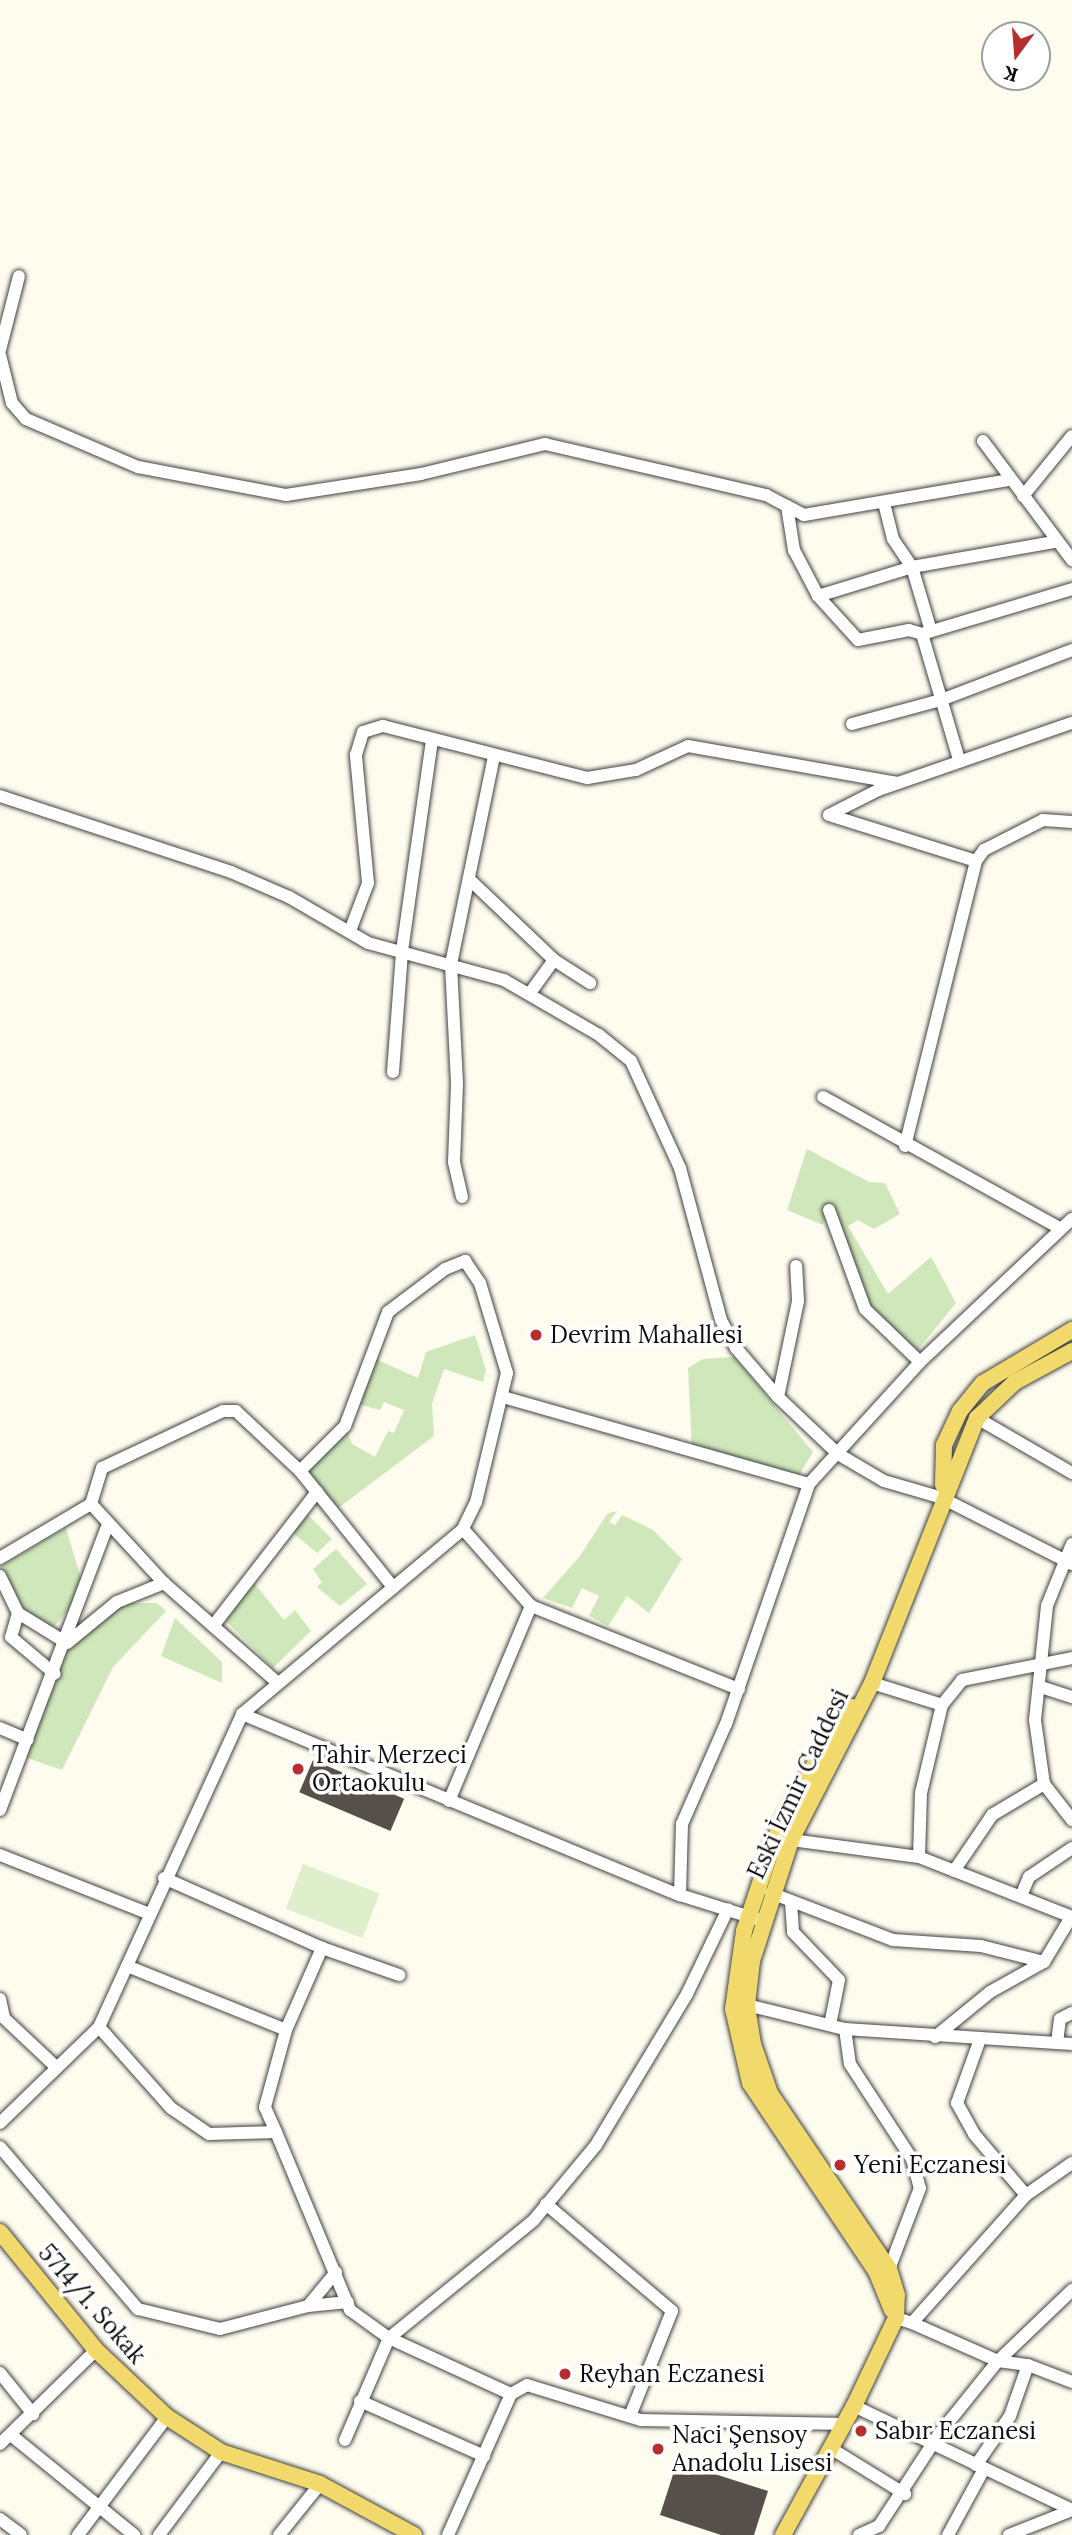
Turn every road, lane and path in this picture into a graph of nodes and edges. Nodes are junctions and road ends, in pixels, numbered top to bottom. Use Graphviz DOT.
graph roads {
  1 [pos="19,276"];
  2 [pos="0,352"];
  3 [pos="1072,436"];
  4 [pos="983,441"];
  5 [pos="1009,480"];
  6 [pos="1023,496"];
  7 [pos="884,503"];
  8 [pos="787,506"];
  9 [pos="1054,542"];
  10 [pos="1072,560"];
  11 [pos="912,567"];
  12 [pos="1072,589"];
  13 [pos="818,596"];
  14 [pos="926,633"];
  15 [pos="1072,650"];
  16 [pos="942,700"];
  17 [pos="1072,723"];
  18 [pos="852,724"];
  19 [pos="432,739"];
  20 [pos="495,756"];
  21 [pos="959,760"];
  22 [pos="898,783"];
  23 [pos="0,796"];
  24 [pos="1072,822"];
  25 [pos="976,861"];
  26 [pos="468,879"];
  27 [pos="350,931"];
  28 [pos="402,951"];
  29 [pos="554,960"];
  30 [pos="451,964"];
  31 [pos="590,983"];
  32 [pos="530,993"];
  33 [pos="393,1072"];
  34 [pos="823,1097"];
  35 [pos="905,1146"];
  36 [pos="462,1198"];
  37 [pos="829,1210"];
  38 [pos="1072,1219"];
  39 [pos="1059,1228"];
  40 [pos="796,1266"];
  41 [pos="1072,1330"];
  42 [pos="1072,1351"];
  43 [pos="920,1362"];
  44 [pos="503,1397"];
  45 [pos="778,1397"];
  46 [pos="977,1418"];
  47 [pos="838,1454"];
  48 [pos="300,1471"];
  49 [pos="1072,1473"];
  50 [pos="809,1484"];
  51 [pos="317,1492"];
  52 [pos="942,1498"];
  53 [pos="91,1504"];
  54 [pos="107,1527"];
  55 [pos="463,1529"];
  56 [pos="1072,1544"];
  57 [pos="0,1558"];
  58 [pos="1068,1562"];
  59 [pos="0,1576"];
  60 [pos="164,1583"];
  61 [pos="393,1587"];
  62 [pos="531,1606"];
  63 [pos="18,1613"];
  64 [pos="213,1626"];
  65 [pos="67,1643"];
  66 [pos="1072,1658"];
  67 [pos="1044,1660"];
  68 [pos="55,1674"];
  69 [pos="278,1683"];
  70 [pos="872,1683"];
  71 [pos="1041,1687"];
  72 [pos="739,1689"];
  73 [pos="1072,1697"];
  74 [pos="942,1705"];
  75 [pos="242,1714"];
  76 [pos="0,1728"];
  77 [pos="28,1740"];
  78 [pos="1044,1784"];
  79 [pos="449,1801"];
  80 [pos="0,1810"];
  81 [pos="1072,1820"];
  82 [pos="783,1839"];
  83 [pos="1072,1848"];
  84 [pos="0,1854"];
  85 [pos="919,1857"];
  86 [pos="954,1871"];
  87 [pos="164,1878"];
  88 [pos="771,1893"];
  89 [pos="680,1895"];
  90 [pos="1021,1896"];
  91 [pos="791,1902"];
  92 [pos="728,1909"];
  93 [pos="150,1914"];
  94 [pos="1072,1917"];
  95 [pos="756,1918"];
  96 [pos="322,1948"];
  97 [pos="1044,1962"];
  98 [pos="127,1966"];
  99 [pos="399,1975"];
  100 [pos="0,1999"];
  101 [pos="747,2005"];
  102 [pos="1072,2013"];
  103 [pos="830,2025"];
  104 [pos="99,2027"];
  105 [pos="845,2029"];
  106 [pos="286,2030"];
  107 [pos="935,2037"];
  108 [pos="979,2042"];
  109 [pos="1057,2043"];
  110 [pos="1072,2043"];
  111 [pos="56,2067"];
  112 [pos="0,2123"];
  113 [pos="276,2132"];
  114 [pos="0,2147"];
  115 [pos="1072,2163"];
  116 [pos="1026,2195"];
  117 [pos="546,2204"];
  118 [pos="0,2232"];
  119 [pos="889,2269"];
  120 [pos="336,2272"];
  121 [pos="1072,2290"];
  122 [pos="348,2302"];
  123 [pos="308,2306"];
  124 [pos="904,2321"];
  125 [pos="389,2338"];
  126 [pos="96,2350"];
  127 [pos="998,2361"];
  128 [pos="1028,2365"];
  129 [pos="0,2373"];
  130 [pos="1072,2382"];
  131 [pos="511,2394"];
  132 [pos="360,2401"];
  133 [pos="854,2406"];
  134 [pos="33,2414"];
  135 [pos="167,2417"];
  136 [pos="630,2417"];
  137 [pos="845,2424"];
  138 [pos="5,2440"];
  139 [pos="345,2440"];
  140 [pos="934,2446"];
  141 [pos="832,2449"];
  142 [pos="220,2452"];
  143 [pos="484,2456"];
  144 [pos="980,2467"];
  145 [pos="320,2484"];
  146 [pos="905,2494"];
  147 [pos="97,2508"];
  148 [pos="1072,2510"];
  149 [pos="0,2519"];
  150 [pos="788,2534"];
  151 [pos="21,2535"];
  152 [pos="78,2535"];
  153 [pos="134,2535"];
  154 [pos="159,2535"];
  155 [pos="279,2535"];
  156 [pos="414,2535"];
  157 [pos="448,2535"];
  158 [pos="859,2535"];
  159 [pos="948,2535"];
  160 [pos="1009,2535"];
  1 -- 2 [label="street"];
  2 -- 8 [label="street"];
  3 -- 6 [label="street"];
  4 -- 5 [label="street"];
  5 -- 6 [label="street"];
  5 -- 7 [label="street"];
  6 -- 9 [label="street"];
  7 -- 8 [label="street"];
  7 -- 11 [label="street"];
  8 -- 13 [label="street"];
  9 -- 10 [label="street"];
  9 -- 11 [label="street"];
  11 -- 13 [label="street"];
  11 -- 14 [label="street"];
  12 -- 14 [label="street"];
  13 -- 14 [label="street"];
  14 -- 16 [label="street"];
  15 -- 16 [label="street"];
  16 -- 18 [label="street"];
  16 -- 21 [label="street"];
  17 -- 21 [label="street"];
  19 -- 20 [label="street"];
  19 -- 27 [label="street"];
  19 -- 28 [label="street"];
  20 -- 22 [label="street"];
  20 -- 26 [label="street"];
  21 -- 22 [label="street"];
  22 -- 25 [label="street"];
  23 -- 27 [label="street"];
  24 -- 25 [label="street"];
  25 -- 35 [label="street"];
  26 -- 29 [label="street"];
  26 -- 30 [label="street"];
  27 -- 28 [label="street"];
  28 -- 30 [label="street"];
  28 -- 33 [label="street"];
  29 -- 31 [label="street"];
  29 -- 32 [label="street"];
  30 -- 32 [label="street"];
  30 -- 36 [label="street"];
  32 -- 45 [label="street"];
  34 -- 35 [label="street"];
  35 -- 39 [label="street"];
  37 -- 43 [label="street"];
  38 -- 39 [label="street"];
  39 -- 43 [label="street"];
  40 -- 45 [label="street"];
  41 -- 52 [label="main road, Eski İzmir Caddesi"];
  42 -- 46 [label="main road, Eski İzmir Caddesi"];
  43 -- 47 [label="street"];
  44 -- 48 [label="street"];
  44 -- 50 [label="street"];
  44 -- 55 [label="street"];
  45 -- 47 [label="street"];
  46 -- 49 [label="street"];
  46 -- 52 [label="main road, Eski İzmir Caddesi"];
  47 -- 50 [label="street"];
  47 -- 52 [label="street"];
  48 -- 51 [label="street"];
  48 -- 53 [label="street"];
  50 -- 72 [label="street"];
  51 -- 61 [label="street"];
  51 -- 64 [label="street"];
  52 -- 58 [label="street"];
  52 -- 70 [label="main road, Eski İzmir Caddesi"];
  53 -- 54 [label="street"];
  53 -- 57 [label="street"];
  54 -- 60 [label="street"];
  54 -- 65 [label="street"];
  55 -- 61 [label="street"];
  55 -- 62 [label="street"];
  56 -- 58 [label="street"];
  58 -- 67 [label="street"];
  59 -- 63 [label="street"];
  60 -- 64 [label="street"];
  60 -- 65 [label="street"];
  61 -- 69 [label="street"];
  62 -- 72 [label="street"];
  62 -- 79 [label="street"];
  63 -- 65 [label="street"];
  63 -- 68 [label="street"];
  64 -- 69 [label="street"];
  65 -- 68 [label="street"];
  66 -- 67 [label="street"];
  67 -- 71 [label="street"];
  67 -- 74 [label="street"];
  68 -- 77 [label="street"];
  69 -- 75 [label="street"];
  70 -- 74 [label="street"];
  70 -- 82 [label="main road, Eski İzmir Caddesi"];
  71 -- 73 [label="street"];
  71 -- 78 [label="street"];
  72 -- 89 [label="street"];
  74 -- 85 [label="street"];
  75 -- 79 [label="street"];
  75 -- 87 [label="street"];
  76 -- 77 [label="street"];
  77 -- 80 [label="street"];
  78 -- 81 [label="street"];
  78 -- 86 [label="street"];
  79 -- 89 [label="street"];
  82 -- 85 [label="street"];
  82 -- 88 [label="main road, Eski İzmir Caddesi"];
  82 -- 95 [label="main road"];
  83 -- 90 [label="street"];
  84 -- 93 [label="street"];
  85 -- 86 [label="street"];
  86 -- 90 [label="street"];
  87 -- 93 [label="street"];
  87 -- 96 [label="street"];
  88 -- 91 [label="street"];
  88 -- 95 [label="main road, Eski İzmir Caddesi"];
  89 -- 92 [label="street"];
  90 -- 94 [label="street"];
  91 -- 97 [label="street"];
  91 -- 103 [label="street"];
  92 -- 95 [label="street"];
  92 -- 117 [label="street"];
  93 -- 98 [label="street"];
  94 -- 97 [label="street"];
  95 -- 101 [label="main road, Eski İzmir Caddesi"];
  95 -- 124 [label="main road"];
  96 -- 99 [label="street"];
  96 -- 106 [label="street"];
  97 -- 107 [label="street"];
  98 -- 104 [label="street"];
  98 -- 106 [label="street"];
  100 -- 111 [label="street"];
  101 -- 103 [label="street"];
  101 -- 119 [label="main road, Eski İzmir Caddesi"];
  102 -- 109 [label="street"];
  103 -- 105 [label="street"];
  104 -- 111 [label="street"];
  104 -- 113 [label="street"];
  105 -- 107 [label="street"];
  105 -- 119 [label="street"];
  106 -- 113 [label="street"];
  107 -- 108 [label="street"];
  108 -- 109 [label="street"];
  108 -- 116 [label="street"];
  109 -- 110 [label="street"];
  111 -- 112 [label="street"];
  113 -- 120 [label="street"];
  114 -- 123 [label="street"];
  115 -- 116 [label="street"];
  116 -- 124 [label="street"];
  117 -- 125 [label="street"];
  117 -- 136 [label="street"];
  118 -- 126 [label="main road, 5714/1. Sokak"];
  119 -- 124 [label="main road, Eski İzmir Caddesi"];
  120 -- 122 [label="street"];
  120 -- 123 [label="street"];
  121 -- 127 [label="street"];
  122 -- 123 [label="street"];
  122 -- 125 [label="street"];
  124 -- 127 [label="street"];
  124 -- 133 [label="main road, Eski İzmir Caddesi"];
  125 -- 131 [label="street"];
  125 -- 132 [label="street"];
  126 -- 134 [label="street"];
  126 -- 135 [label="main road, 5714/1. Sokak"];
  127 -- 128 [label="street"];
  127 -- 140 [label="street"];
  128 -- 130 [label="street"];
  128 -- 144 [label="street"];
  129 -- 134 [label="street"];
  131 -- 136 [label="street"];
  131 -- 143 [label="street"];
  132 -- 139 [label="street"];
  132 -- 143 [label="street"];
  133 -- 137 [label="main road, Eski İzmir Caddesi"];
  133 -- 140 [label="street"];
  134 -- 138 [label="street"];
  135 -- 142 [label="main road, 5714/1. Sokak"];
  135 -- 147 [label="street"];
  136 -- 137 [label="street"];
  137 -- 141 [label="main road, Eski İzmir Caddesi"];
  138 -- 147 [label="street"];
  140 -- 144 [label="street"];
  140 -- 146 [label="street"];
  141 -- 146 [label="street"];
  141 -- 150 [label="main road, Eski İzmir Caddesi"];
  142 -- 145 [label="main road, 5714/1. Sokak"];
  142 -- 154 [label="street"];
  143 -- 157 [label="street"];
  144 -- 148 [label="street"];
  144 -- 159 [label="street"];
  145 -- 155 [label="street"];
  145 -- 156 [label="main road, 5714/1. Sokak"];
  146 -- 158 [label="street"];
  147 -- 152 [label="street"];
  147 -- 153 [label="street"];
  148 -- 160 [label="street"];
  149 -- 151 [label="street"];
}
